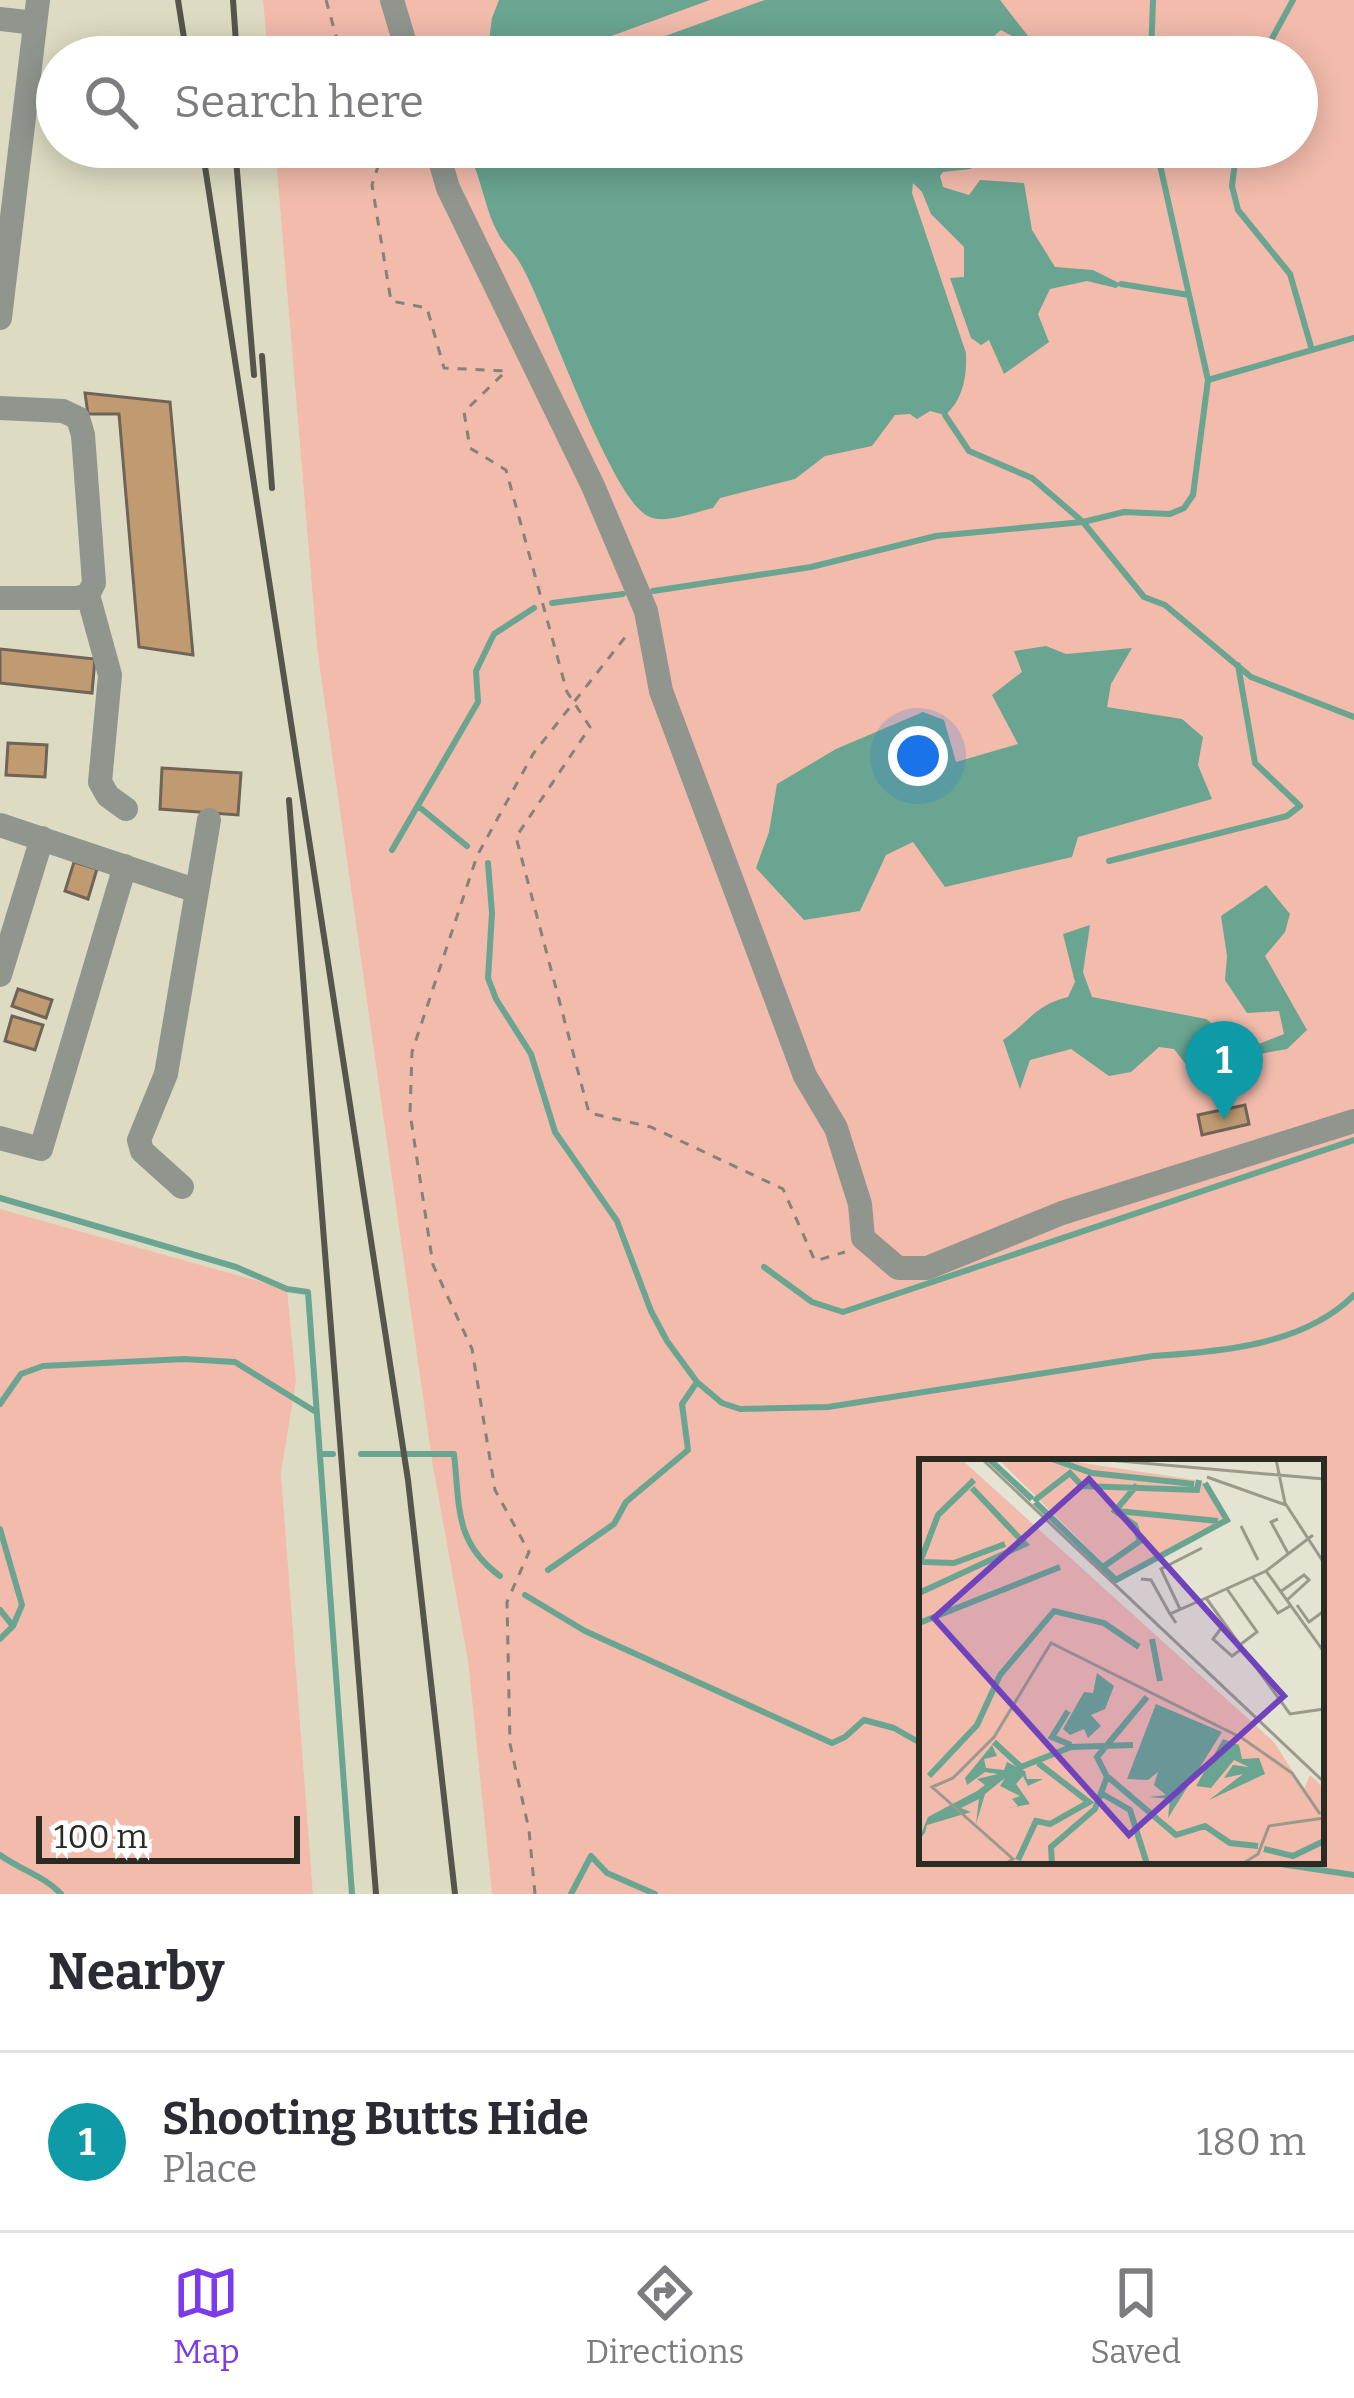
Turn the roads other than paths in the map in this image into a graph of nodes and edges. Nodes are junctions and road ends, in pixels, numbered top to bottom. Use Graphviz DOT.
graph roads {
  1 [pos="392,0"];
  2 [pos="36,12"];
  3 [pos="0,19"];
  4 [pos="403,36"];
  5 [pos="10,154"];
  6 [pos="442,168"];
  7 [pos="0,318"];
  8 [pos="0,408"];
  9 [pos="88,596"];
  10 [pos="0,598"];
  11 [pos="126,809"];
  12 [pos="209,820"];
  13 [pos="0,825"];
  14 [pos="51,841"];
  15 [pos="125,866"];
  16 [pos="196,891"];
  17 [pos="0,975"];
  18 [pos="1354,1121"];
  19 [pos="0,1138"];
  20 [pos="182,1187"];
  1 -- 4 [label="street"];
  2 -- 3 [label="street"];
  2 -- 5 [label="street"];
  5 -- 7 [label="street"];
  6 -- 18 [label="street"];
  8 -- 9 [label="street"];
  9 -- 10 [label="street"];
  9 -- 11 [label="street"];
  12 -- 16 [label="street"];
  13 -- 14 [label="street"];
  14 -- 15 [label="street"];
  14 -- 17 [label="street"];
  15 -- 16 [label="street"];
  15 -- 19 [label="street"];
  16 -- 20 [label="street"];
}
